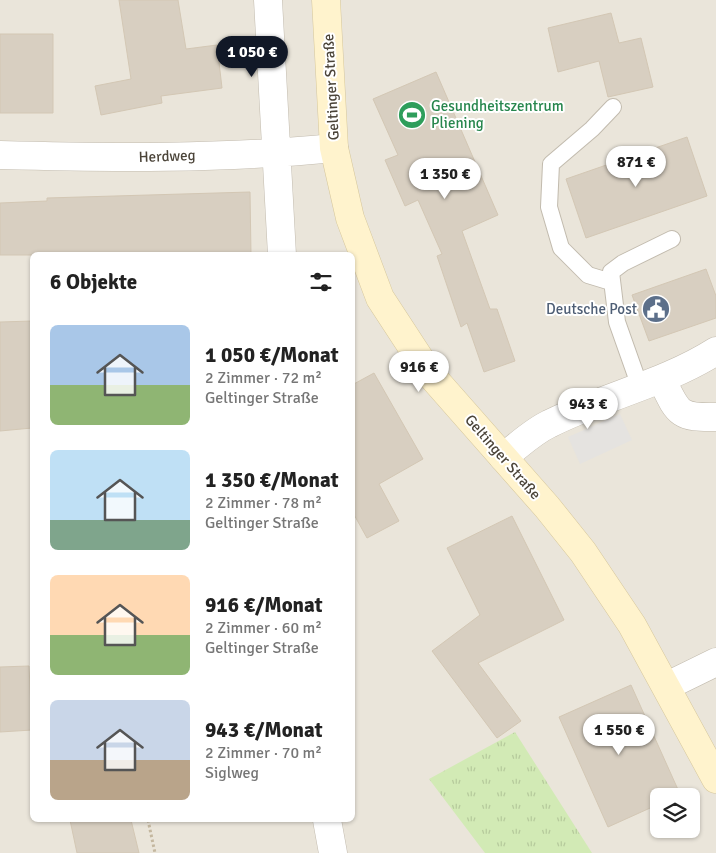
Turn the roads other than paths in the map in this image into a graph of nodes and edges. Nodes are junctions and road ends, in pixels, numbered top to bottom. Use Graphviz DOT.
graph roads {
  1 [pos="268,0"];
  2 [pos="326,0"];
  3 [pos="613,107"];
  4 [pos="334,148"];
  5 [pos="278,154"];
  6 [pos="0,155"];
  7 [pos="672,239"];
  8 [pos="282,252"];
  9 [pos="611,282"];
  10 [pos="716,350"];
  11 [pos="651,384"];
  12 [pos="716,417"];
  13 [pos="502,458"];
  14 [pos="716,662"];
  15 [pos="667,686"];
  16 [pos="716,779"];
  17 [pos="327,822"];
  18 [pos="333,853"];
  1 -- 5 [label="street"];
  2 -- 4 [label="main road, Geltinger Straße"];
  3 -- 9 [label="lane"];
  4 -- 5 [label="street, Herdweg"];
  4 -- 13 [label="main road, Geltinger Straße"];
  5 -- 6 [label="street, Herdweg"];
  5 -- 8 [label="street"];
  7 -- 9 [label="lane"];
  9 -- 11 [label="lane"];
  10 -- 11 [label="street"];
  11 -- 12 [label="street"];
  11 -- 13 [label="street"];
  13 -- 15 [label="main road, Geltinger Straße"];
  14 -- 15 [label="street"];
  15 -- 16 [label="main road, Geltinger Straße"];
  17 -- 18 [label="street"];
}
